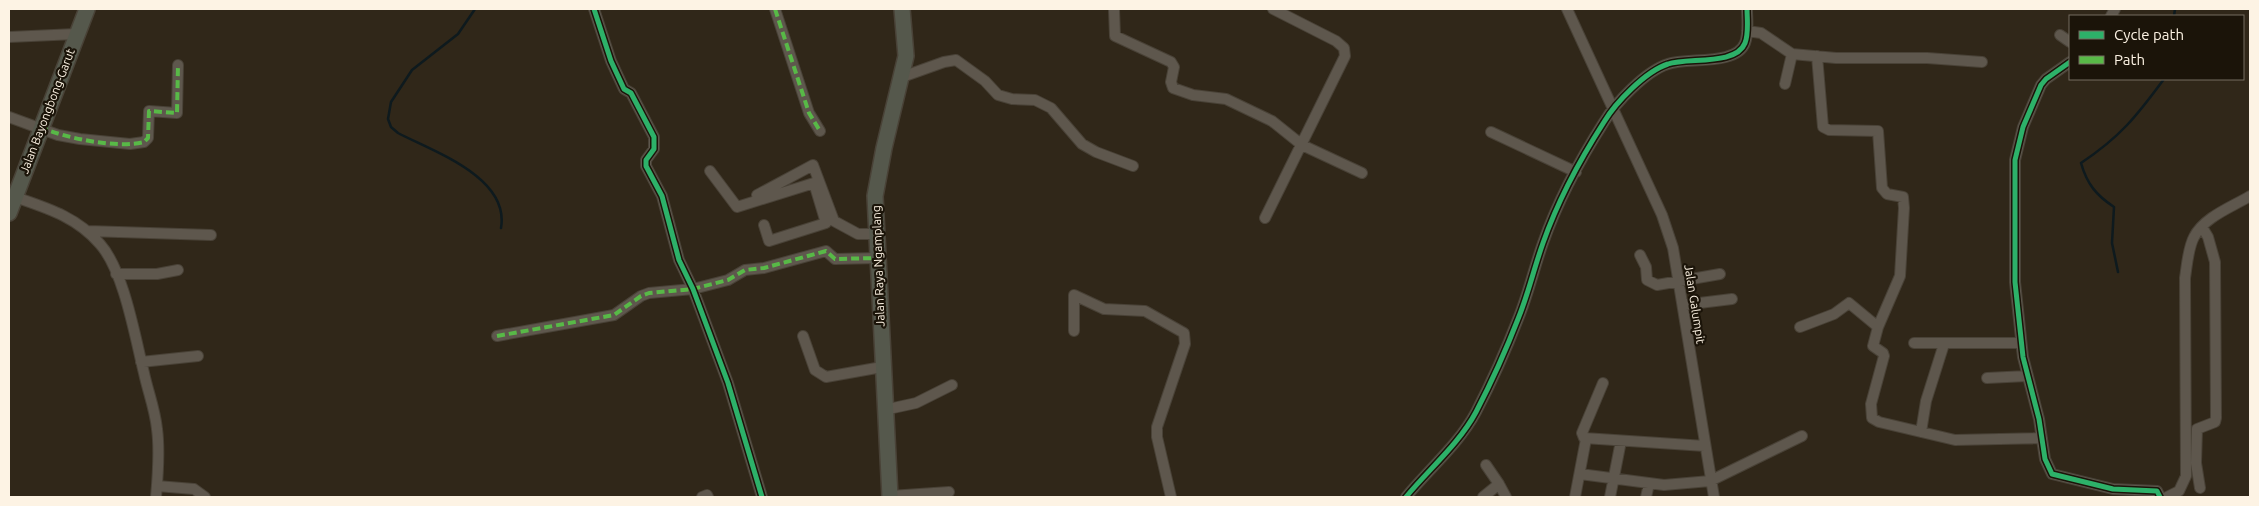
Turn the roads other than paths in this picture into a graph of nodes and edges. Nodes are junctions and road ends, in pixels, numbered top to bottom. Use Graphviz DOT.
graph roads {
  1 [pos="86,9"];
  2 [pos="594,9"];
  3 [pos="775,9"];
  4 [pos="902,9"];
  5 [pos="1114,9"];
  6 [pos="1273,9"];
  7 [pos="1567,9"];
  8 [pos="1748,9"];
  9 [pos="1754,32"];
  10 [pos="76,34"];
  11 [pos="2060,35"];
  12 [pos="9,37"];
  13 [pos="2069,41"];
  14 [pos="1792,54"];
  15 [pos="1817,56"];
  16 [pos="1982,62"];
  17 [pos="2069,63"];
  18 [pos="178,65"];
  19 [pos="902,77"];
  20 [pos="1785,84"];
  21 [pos="1613,112"];
  22 [pos="9,117"];
  23 [pos="40,127"];
  24 [pos="820,131"];
  25 [pos="1491,132"];
  26 [pos="1302,145"];
  27 [pos="1133,166"];
  28 [pos="710,171"];
  29 [pos="1576,172"];
  30 [pos="1362,173"];
  31 [pos="817,182"];
  32 [pos="2250,196"];
  33 [pos="15,197"];
  34 [pos="737,207"];
  35 [pos="9,213"];
  36 [pos="1265,218"];
  37 [pos="830,222"];
  38 [pos="764,224"];
  39 [pos="875,226"];
  40 [pos="88,231"];
  41 [pos="2205,232"];
  42 [pos="211,234"];
  43 [pos="1640,255"];
  44 [pos="877,258"];
  45 [pos="178,270"];
  46 [pos="116,274"];
  47 [pos="1720,274"];
  48 [pos="1680,281"];
  49 [pos="693,289"];
  50 [pos="1732,298"];
  51 [pos="1683,305"];
  52 [pos="1800,327"];
  53 [pos="1878,327"];
  54 [pos="1074,331"];
  55 [pos="496,336"];
  56 [pos="803,336"];
  57 [pos="1914,343"];
  58 [pos="2017,343"];
  59 [pos="1944,344"];
  60 [pos="198,356"];
  61 [pos="141,362"];
  62 [pos="882,367"];
  63 [pos="2022,376"];
  64 [pos="1987,378"];
  65 [pos="1603,383"];
  66 [pos="952,385"];
  67 [pos="884,410"];
  68 [pos="1921,432"];
  69 [pos="1802,436"];
  70 [pos="2038,437"];
  71 [pos="1586,439"];
  72 [pos="1621,441"];
  73 [pos="1705,446"];
  74 [pos="1486,465"];
  75 [pos="1580,474"];
  76 [pos="1614,478"];
  77 [pos="1710,480"];
  78 [pos="1499,484"];
  79 [pos="1649,484"];
  80 [pos="157,486"];
  81 [pos="2200,488"];
  82 [pos="949,492"];
  83 [pos="2159,494"];
  84 [pos="156,497"];
  85 [pos="205,497"];
  86 [pos="702,497"];
  87 [pos="708,497"];
  88 [pos="762,497"];
  89 [pos="890,497"];
  90 [pos="1171,497"];
  91 [pos="1406,497"];
  92 [pos="1483,497"];
  93 [pos="1506,497"];
  94 [pos="1575,497"];
  95 [pos="1610,497"];
  96 [pos="1646,497"];
  97 [pos="1714,497"];
  98 [pos="2169,497"];
  1 -- 10 [label="main road, Jalan Bayongbong-Garut"];
  2 -- 49 [label="street"];
  3 -- 24 [label="street"];
  4 -- 19 [label="main road, Jalan Raya Ngamplang"];
  5 -- 26 [label="street"];
  6 -- 26 [label="street"];
  7 -- 21 [label="street, Jalan Galumpit"];
  8 -- 9 [label="street"];
  9 -- 14 [label="street"];
  9 -- 21 [label="street"];
  10 -- 12 [label="street"];
  10 -- 23 [label="main road, Jalan Bayongbong-Garut"];
  11 -- 13 [label="street"];
  14 -- 15 [label="street"];
  14 -- 20 [label="street"];
  15 -- 16 [label="street"];
  15 -- 53 [label="street"];
  17 -- 58 [label="street"];
  18 -- 23 [label="street"];
  19 -- 27 [label="street"];
  19 -- 39 [label="main road, Jalan Raya Ngamplang"];
  21 -- 29 [label="street"];
  21 -- 48 [label="street, Jalan Galumpit"];
  22 -- 23 [label="street"];
  23 -- 33 [label="main road, Jalan Bayongbong-Garut"];
  25 -- 29 [label="street"];
  26 -- 30 [label="street"];
  26 -- 36 [label="street"];
  28 -- 34 [label="street"];
  29 -- 91 [label="street"];
  31 -- 34 [label="street"];
  31 -- 34 [label="street"];
  31 -- 37 [label="street"];
  32 -- 41 [label="street"];
  33 -- 35 [label="main road, Jalan Bayongbong-Garut"];
  33 -- 40 [label="street"];
  37 -- 38 [label="street"];
  37 -- 39 [label="street"];
  39 -- 44 [label="main road, Jalan Raya Ngamplang"];
  40 -- 42 [label="street"];
  40 -- 46 [label="street"];
  41 -- 81 [label="street"];
  41 -- 98 [label="street"];
  43 -- 48 [label="street"];
  44 -- 49 [label="street"];
  44 -- 62 [label="main road, Jalan Raya Ngamplang"];
  45 -- 46 [label="street"];
  46 -- 61 [label="street"];
  47 -- 48 [label="street"];
  48 -- 51 [label="street, Jalan Galumpit"];
  49 -- 55 [label="street"];
  49 -- 88 [label="street"];
  50 -- 51 [label="street"];
  51 -- 73 [label="street, Jalan Galumpit"];
  52 -- 53 [label="street"];
  53 -- 68 [label="street"];
  54 -- 90 [label="street"];
  56 -- 62 [label="street"];
  57 -- 59 [label="street"];
  58 -- 59 [label="street"];
  58 -- 63 [label="street"];
  59 -- 68 [label="street"];
  60 -- 61 [label="street"];
  61 -- 80 [label="street"];
  62 -- 67 [label="main road, Jalan Raya Ngamplang"];
  63 -- 64 [label="street"];
  63 -- 70 [label="street"];
  65 -- 71 [label="street"];
  66 -- 67 [label="street"];
  67 -- 89 [label="main road, Jalan Raya Ngamplang"];
  68 -- 70 [label="street"];
  69 -- 77 [label="street"];
  70 -- 83 [label="street"];
  71 -- 72 [label="street"];
  71 -- 75 [label="street"];
  72 -- 73 [label="street"];
  72 -- 76 [label="street"];
  73 -- 77 [label="street, Jalan Galumpit"];
  74 -- 78 [label="street"];
  75 -- 76 [label="street"];
  75 -- 94 [label="street"];
  76 -- 79 [label="street"];
  76 -- 95 [label="street"];
  77 -- 79 [label="street"];
  77 -- 97 [label="street, Jalan Galumpit"];
  78 -- 92 [label="street"];
  78 -- 93 [label="street"];
  79 -- 96 [label="street"];
  80 -- 84 [label="street"];
  80 -- 85 [label="street"];
  82 -- 89 [label="street"];
  86 -- 87 [label="street"];
}
